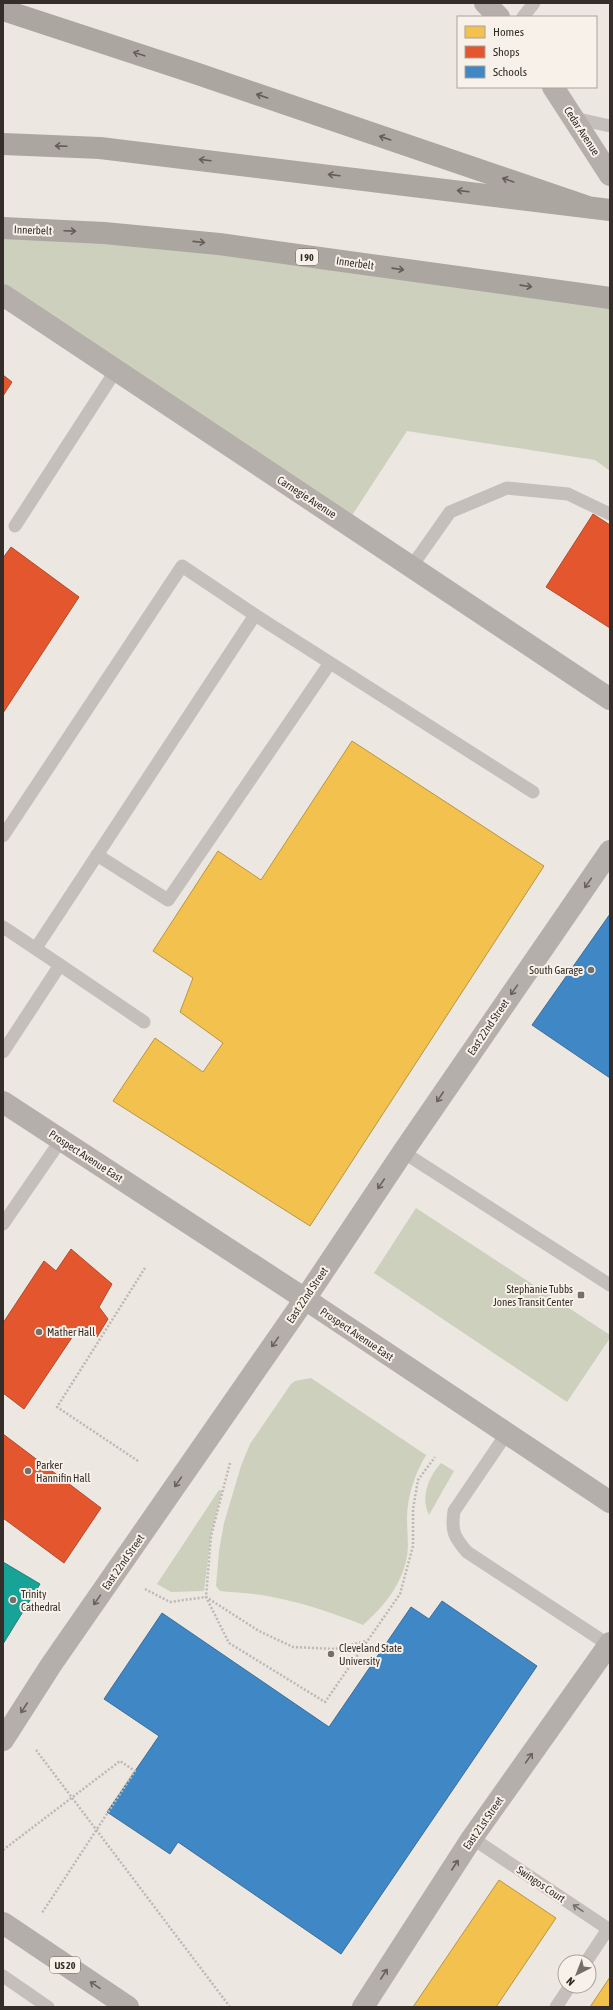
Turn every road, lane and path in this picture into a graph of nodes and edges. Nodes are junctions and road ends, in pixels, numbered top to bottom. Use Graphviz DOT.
graph roads {
  1 [pos="485,3"];
  2 [pos="534,3"];
  3 [pos="3,10"];
  4 [pos="498,16"];
  5 [pos="523,16"];
  6 [pos="554,88"];
  7 [pos="574,118"];
  8 [pos="610,126"];
  9 [pos="3,144"];
  10 [pos="607,170"];
  11 [pos="585,206"];
  12 [pos="610,210"];
  13 [pos="3,228"];
  14 [pos="3,295"];
  15 [pos="610,298"];
  16 [pos="116,370"];
  17 [pos="610,514"];
  18 [pos="15,526"];
  19 [pos="412,566"];
  20 [pos="255,615"];
  21 [pos="330,663"];
  22 [pos="610,699"];
  23 [pos="533,792"];
  24 [pos="3,836"];
  25 [pos="610,851"];
  26 [pos="97,855"];
  27 [pos="3,926"];
  28 [pos="36,948"];
  29 [pos="60,964"];
  30 [pos="144,1022"];
  31 [pos="3,1052"];
  32 [pos="3,1102"];
  33 [pos="61,1140"];
  34 [pos="403,1152"];
  35 [pos="3,1224"];
  36 [pos="145,1268"];
  37 [pos="610,1285"];
  38 [pos="305,1299"];
  39 [pos="507,1433"];
  40 [pos="435,1457"];
  41 [pos="138,1461"];
  42 [pos="230,1463"];
  43 [pos="610,1502"];
  44 [pos="145,1589"];
  45 [pos="206,1597"];
  46 [pos="367,1641"];
  47 [pos="609,1644"];
  48 [pos="3,1740"];
  49 [pos="36,1750"];
  50 [pos="72,1797"];
  51 [pos="97,1830"];
  52 [pos="472,1838"];
  53 [pos="3,1850"];
  54 [pos="42,1913"];
  55 [pos="3,1923"];
  56 [pos="609,1929"];
  57 [pos="592,1954"];
  58 [pos="3,1976"];
  59 [pos="565,1994"];
  60 [pos="48,2007"];
  61 [pos="128,2007"];
  62 [pos="230,2007"];
  63 [pos="363,2007"];
  64 [pos="556,2007"];
  1 -- 4 [label="street"];
  2 -- 5 [label="lane"];
  11 -- 3 [label="highway, one-way"];
  6 -- 7 [label="street, Cedar Avenue"];
  7 -- 8 [label="lane"];
  7 -- 10 [label="street, Cedar Avenue"];
  11 -- 9 [label="highway, one-way"];
  11 -- 12 [label="highway"];
  13 -- 15 [label="highway, Innerbelt / I 90, one-way"];
  14 -- 16 [label="street, Carnegie Avenue"];
  16 -- 18 [label="lane"];
  16 -- 19 [label="street, Carnegie Avenue"];
  17 -- 19 [label="lane"];
  19 -- 22 [label="street, Carnegie Avenue"];
  20 -- 21 [label="lane"];
  20 -- 24 [label="lane"];
  20 -- 26 [label="lane"];
  21 -- 23 [label="lane"];
  21 -- 26 [label="lane"];
  25 -- 34 [label="street, East 22nd Street, one-way"];
  26 -- 28 [label="lane"];
  27 -- 28 [label="lane"];
  28 -- 29 [label="lane"];
  29 -- 30 [label="lane"];
  29 -- 31 [label="lane"];
  32 -- 33 [label="street, Prospect Avenue East"];
  33 -- 35 [label="lane"];
  33 -- 38 [label="street, Prospect Avenue East"];
  34 -- 37 [label="lane"];
  34 -- 38 [label="street, East 22nd Street, one-way"];
  36 -- 41 [label="path"];
  38 -- 39 [label="street, Prospect Avenue East"];
  38 -- 48 [label="street, East 22nd Street, one-way"];
  39 -- 43 [label="street, Prospect Avenue East"];
  39 -- 47 [label="lane"];
  40 -- 46 [label="path"];
  42 -- 45 [label="path"];
  44 -- 45 [label="path"];
  45 -- 46 [label="path"];
  45 -- 46 [label="path"];
  52 -- 47 [label="street, East 21st Street, one-way"];
  49 -- 50 [label="path"];
  50 -- 51 [label="path"];
  50 -- 51 [label="path"];
  50 -- 53 [label="path"];
  51 -- 54 [label="path"];
  51 -- 62 [label="path"];
  56 -- 52 [label="lane, Swingos Court, one-way"];
  63 -- 52 [label="street, East 21st Street, one-way"];
  61 -- 55 [label="main road, US 20, one-way"];
  56 -- 57 [label="lane"];
  58 -- 60 [label="lane"];
  59 -- 64 [label="lane"];
}
